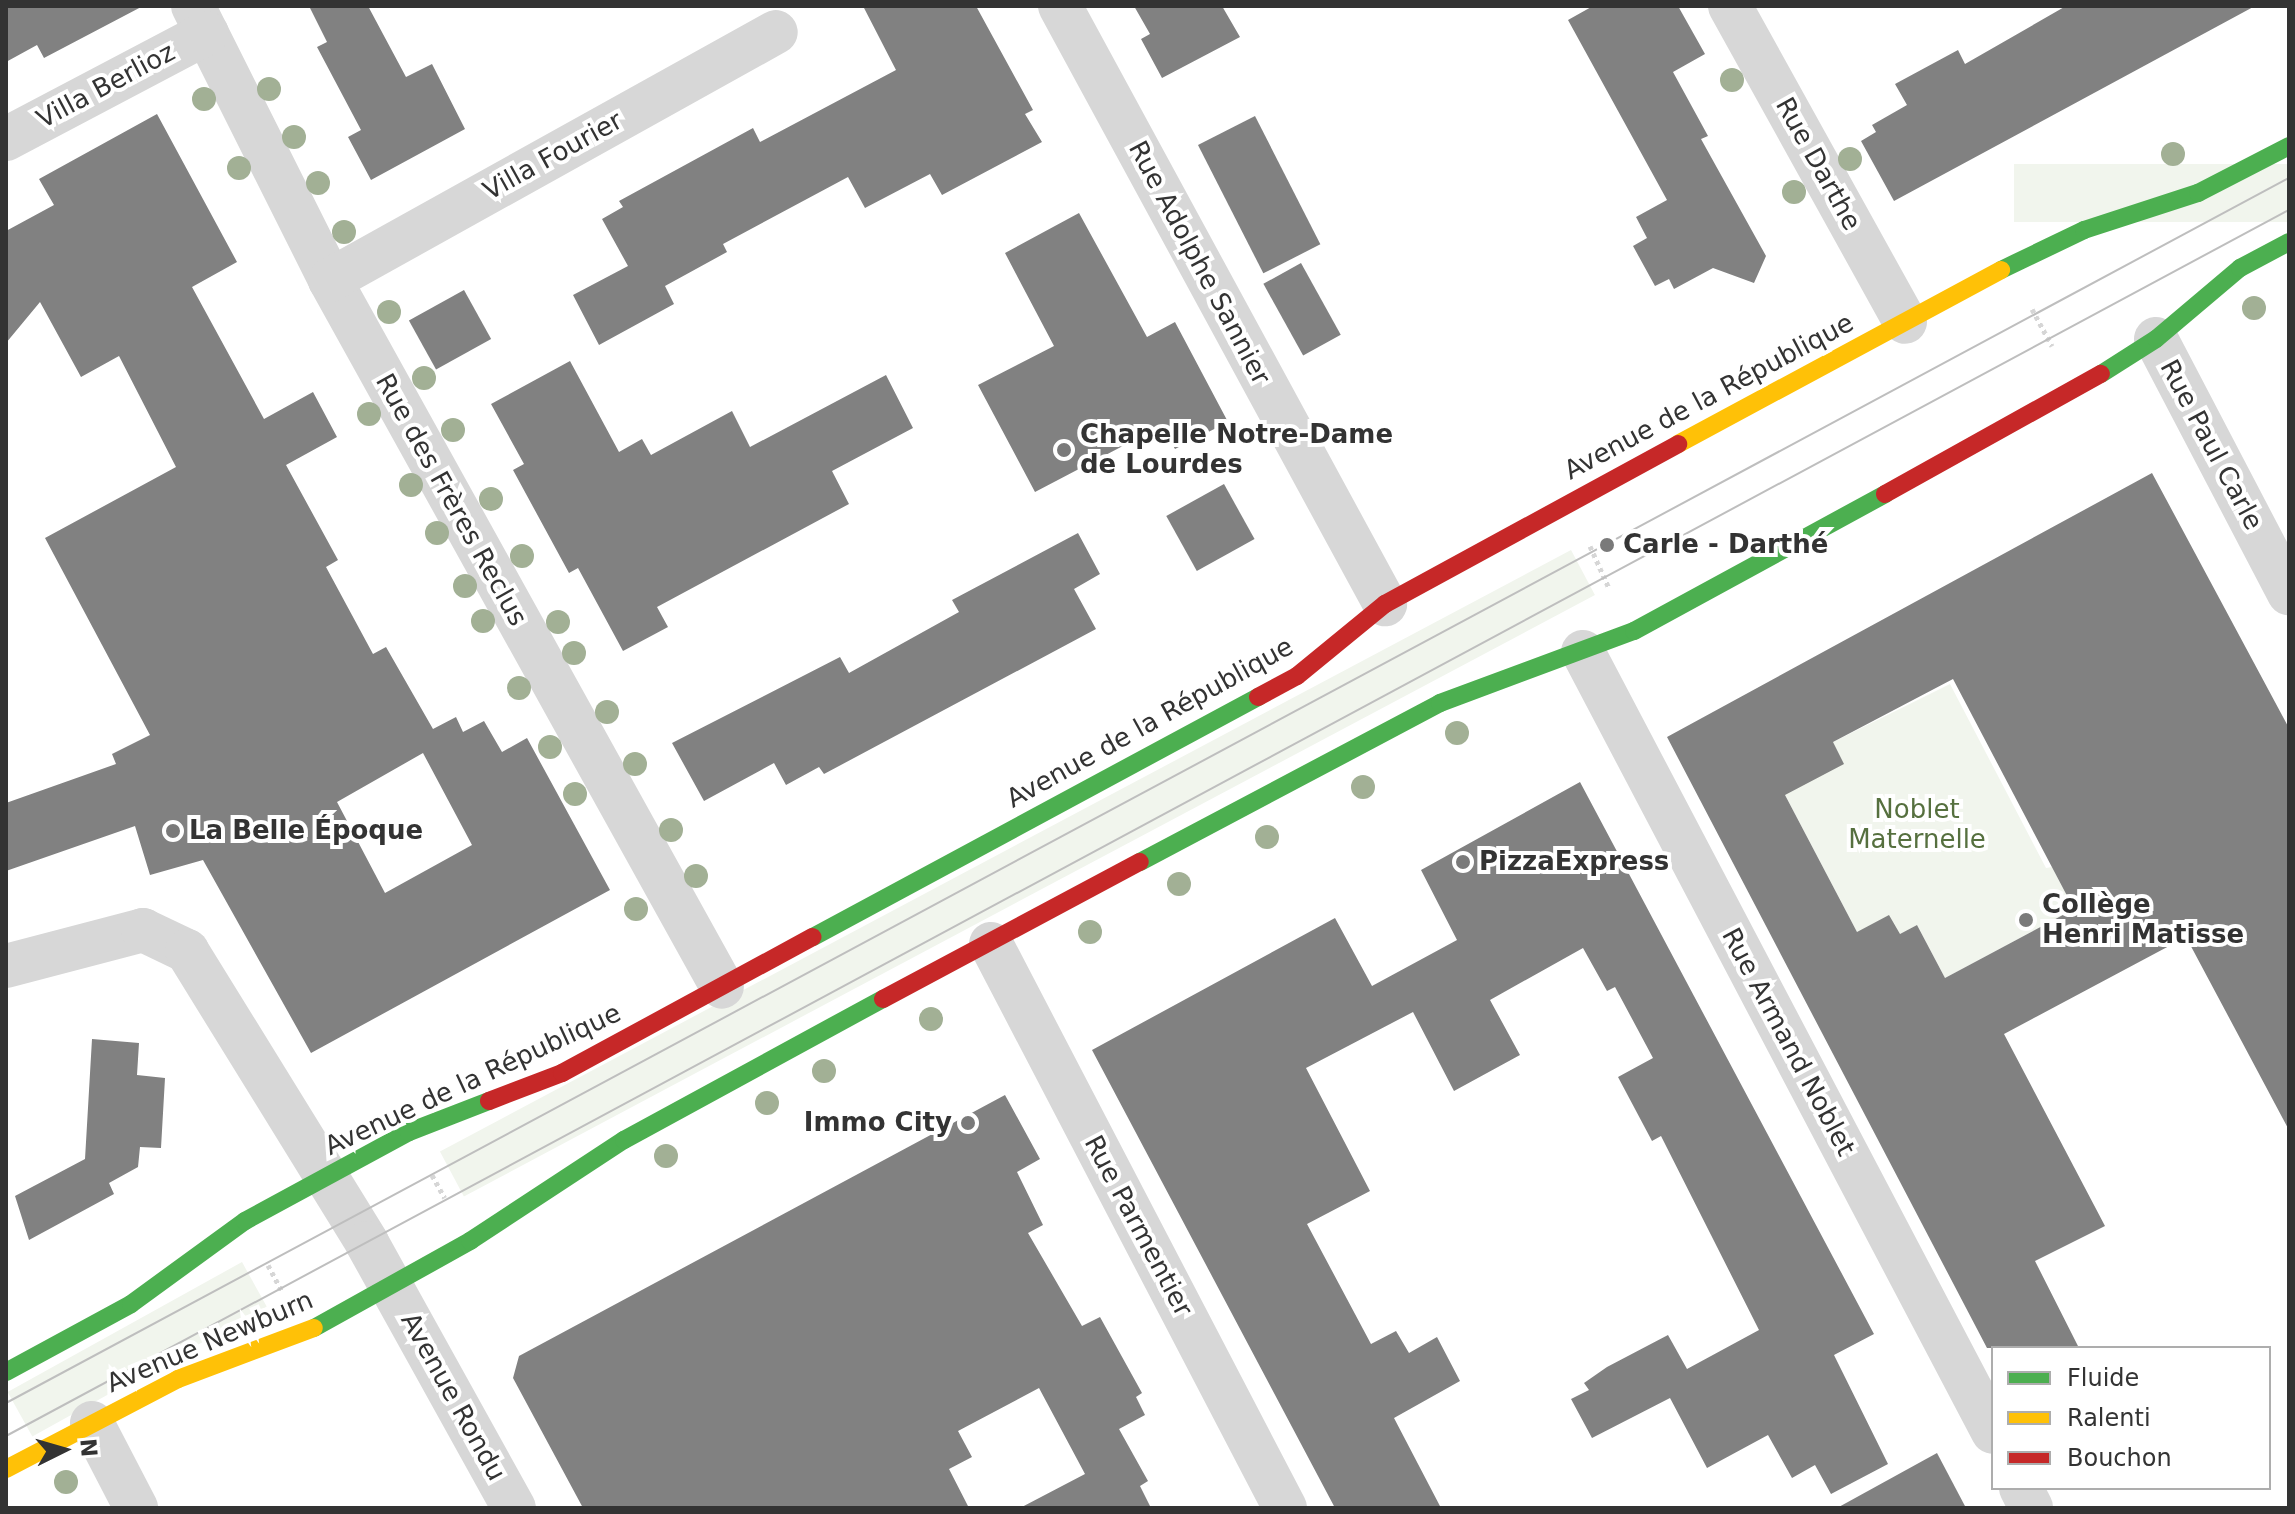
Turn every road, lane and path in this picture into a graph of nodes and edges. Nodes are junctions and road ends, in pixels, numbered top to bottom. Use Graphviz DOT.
graph roads {
  1 [pos="1060,6"];
  2 [pos="1730,6"];
  3 [pos="200,19"];
  4 [pos="776,32"];
  5 [pos="6,139"];
  6 [pos="2289,146"];
  7 [pos="2289,242"];
  8 [pos="2011,265"];
  9 [pos="330,280"];
  10 [pos="1905,322"];
  11 [pos="2156,339"];
  12 [pos="2076,390"];
  13 [pos="2289,593"];
  14 [pos="1385,604"];
  15 [pos="1583,652"];
  16 [pos="991,944"];
  17 [pos="6,966"];
  18 [pos="722,987"];
  19 [pos="428,1167"];
  20 [pos="325,1177"];
  21 [pos="447,1201"];
  22 [pos="262,1254"];
  23 [pos="391,1286"];
  24 [pos="285,1297"];
  25 [pos="6,1372"];
  26 [pos="92,1423"];
  27 [pos="1991,1428"];
  28 [pos="6,1469"];
  29 [pos="2022,1490"];
  30 [pos="136,1508"];
  31 [pos="514,1508"];
  32 [pos="1285,1508"];
  33 [pos="2031,1508"];
  1 -- 14 [label="street, Rue Adolphe Sannier"];
  2 -- 10 [label="street, Rue Darthe"];
  3 -- 5 [label="street, Villa Berlioz"];
  3 -- 9 [label="street, Rue des Frères Reclus"];
  4 -- 9 [label="street, Villa Fourier"];
  6 -- 8 [label="main road, Avenue de la République"];
  7 -- 11 [label="main road"];
  8 -- 10 [label="main road, Avenue de la République"];
  8 -- 12 [label="path"];
  9 -- 18 [label="street, Rue des Frères Reclus"];
  10 -- 14 [label="main road, Avenue de la République"];
  11 -- 12 [label="main road"];
  11 -- 13 [label="street, Rue Paul Carle"];
  12 -- 15 [label="main road"];
  14 -- 18 [label="main road, Avenue de la République"];
  15 -- 16 [label="main road"];
  15 -- 27 [label="street, Rue Armand Noblet"];
  16 -- 23 [label="main road"];
  16 -- 32 [label="street, Rue Parmentier"];
  17 -- 20 [label="street, Avenue Rondu"];
  18 -- 20 [label="main road, Avenue de la République"];
  19 -- 21 [label="path"];
  20 -- 23 [label="street, Avenue Rondu"];
  20 -- 25 [label="main road"];
  22 -- 24 [label="path"];
  23 -- 26 [label="main road, Avenue Newburn"];
  23 -- 31 [label="street, Avenue Rondu"];
  26 -- 28 [label="main road, Avenue Newburn"];
  26 -- 30 [label="street"];
  29 -- 33 [label="street"];
}
